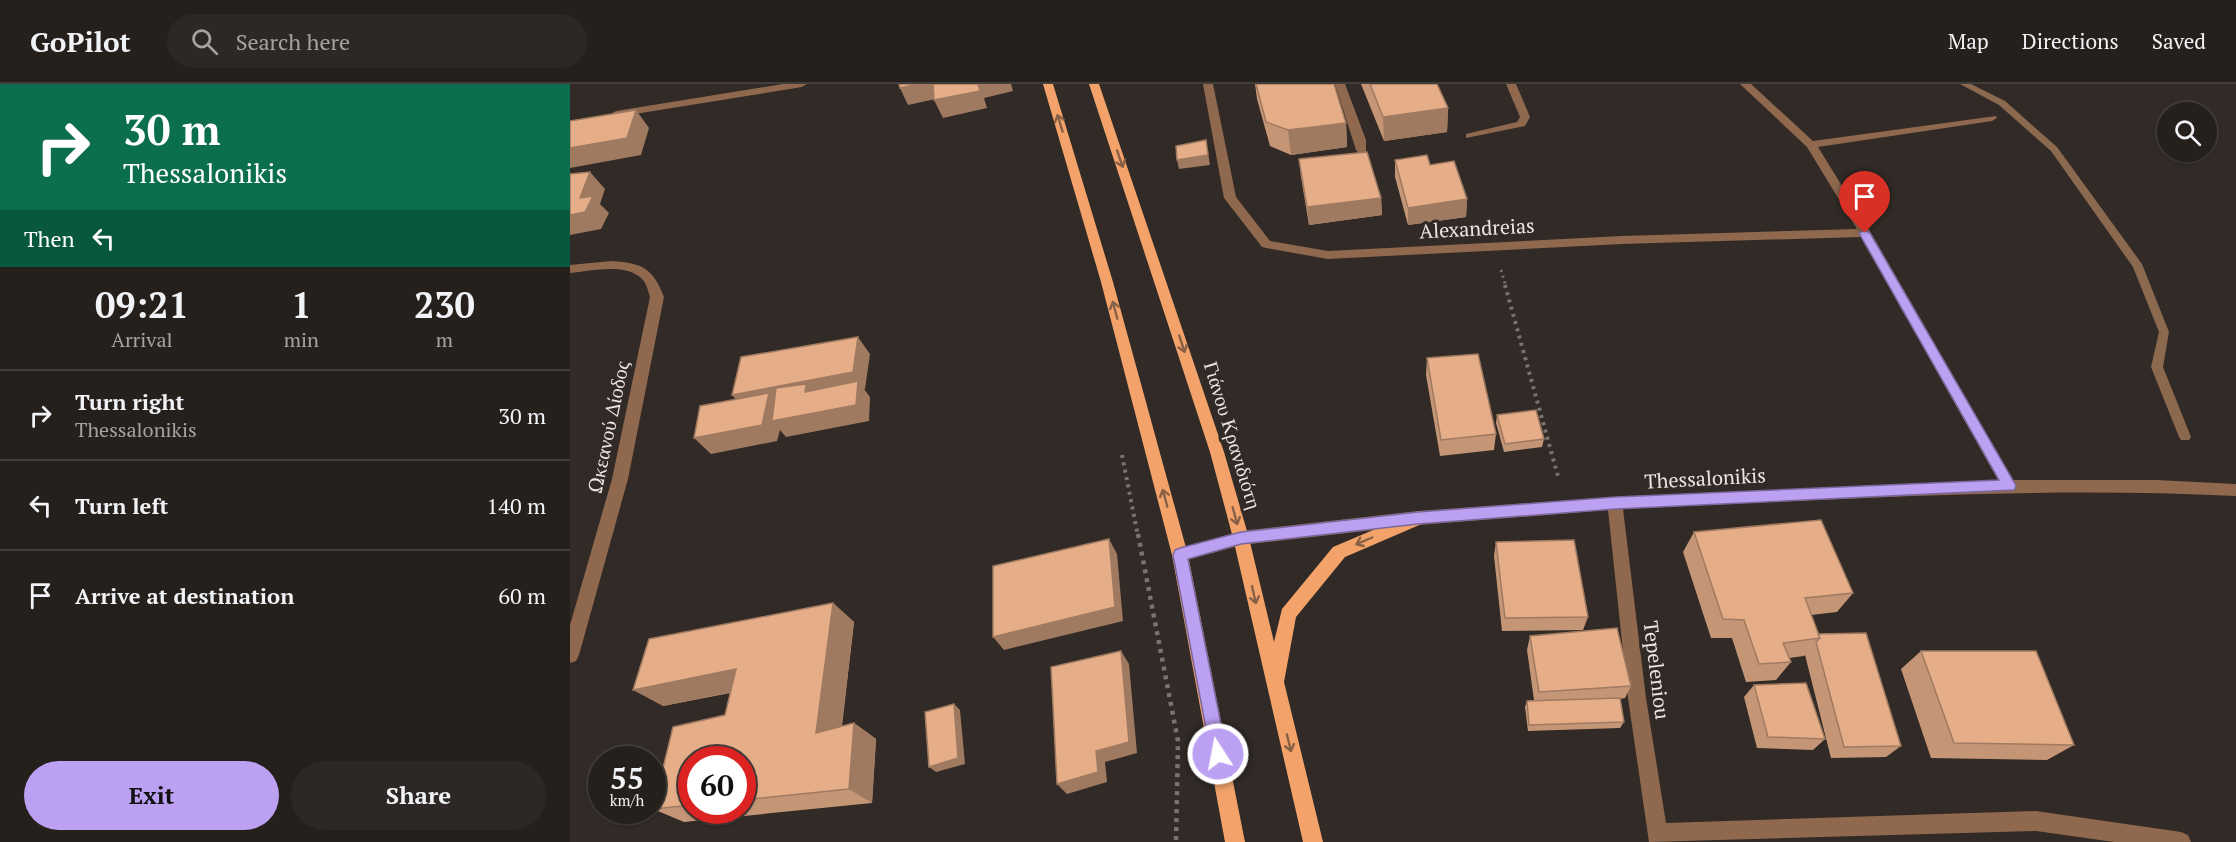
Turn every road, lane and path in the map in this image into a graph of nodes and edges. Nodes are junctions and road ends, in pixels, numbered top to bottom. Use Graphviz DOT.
graph roads {
  1 [pos="802,84"];
  2 [pos="1048,84"];
  3 [pos="1094,84"];
  4 [pos="1208,84"];
  5 [pos="1340,84"];
  6 [pos="1511,84"];
  7 [pos="1745,84"];
  8 [pos="605,116"];
  9 [pos="1992,118"];
  10 [pos="1470,136"];
  11 [pos="1811,145"];
  12 [pos="1362,150"];
  13 [pos="1865,233"];
  14 [pos="1494,246"];
  15 [pos="570,269"];
  16 [pos="1121,450"];
  17 [pos="2009,486"];
  18 [pos="2236,490"];
  19 [pos="1615,503"];
  20 [pos="1566,507"];
  21 [pos="1418,518"];
  22 [pos="1241,538"];
  23 [pos="1180,555"];
  24 [pos="570,655"];
  25 [pos="1275,686"];
  26 [pos="1659,838"];
  27 [pos="1176,842"];
  28 [pos="1235,842"];
  29 [pos="1313,842"];
  30 [pos="2181,842"];
  1 -- 8 [label="street"];
  23 -- 2 [label="main road, one-way"];
  3 -- 22 [label="main road, Γιάνου Κρανιδιότη, one-way"];
  4 -- 14 [label="street, Alexandreias"];
  5 -- 12 [label="street"];
  6 -- 10 [label="street"];
  7 -- 11 [label="street"];
  9 -- 11 [label="street"];
  11 -- 13 [label="street"];
  13 -- 14 [label="street, Alexandreias"];
  13 -- 17 [label="street"];
  14 -- 20 [label="path"];
  15 -- 24 [label="street, Ωκεανού Δίοδος"];
  16 -- 27 [label="path"];
  17 -- 18 [label="street, Thessalonikis"];
  17 -- 19 [label="street, Thessalonikis"];
  19 -- 20 [label="street, Thessalonikis"];
  19 -- 26 [label="street, Tepeleniou"];
  20 -- 21 [label="street, Thessalonikis"];
  21 -- 22 [label="street, Thessalonikis"];
  21 -- 25 [label="main road, one-way"];
  22 -- 23 [label="street, Thessalonikis"];
  22 -- 25 [label="main road, Γιάνου Κρανιδιότη, one-way"];
  23 -- 28 [label="main road"];
  25 -- 29 [label="main road, Γιάνου Κρανιδιότη, one-way"];
  26 -- 30 [label="street"];
}
